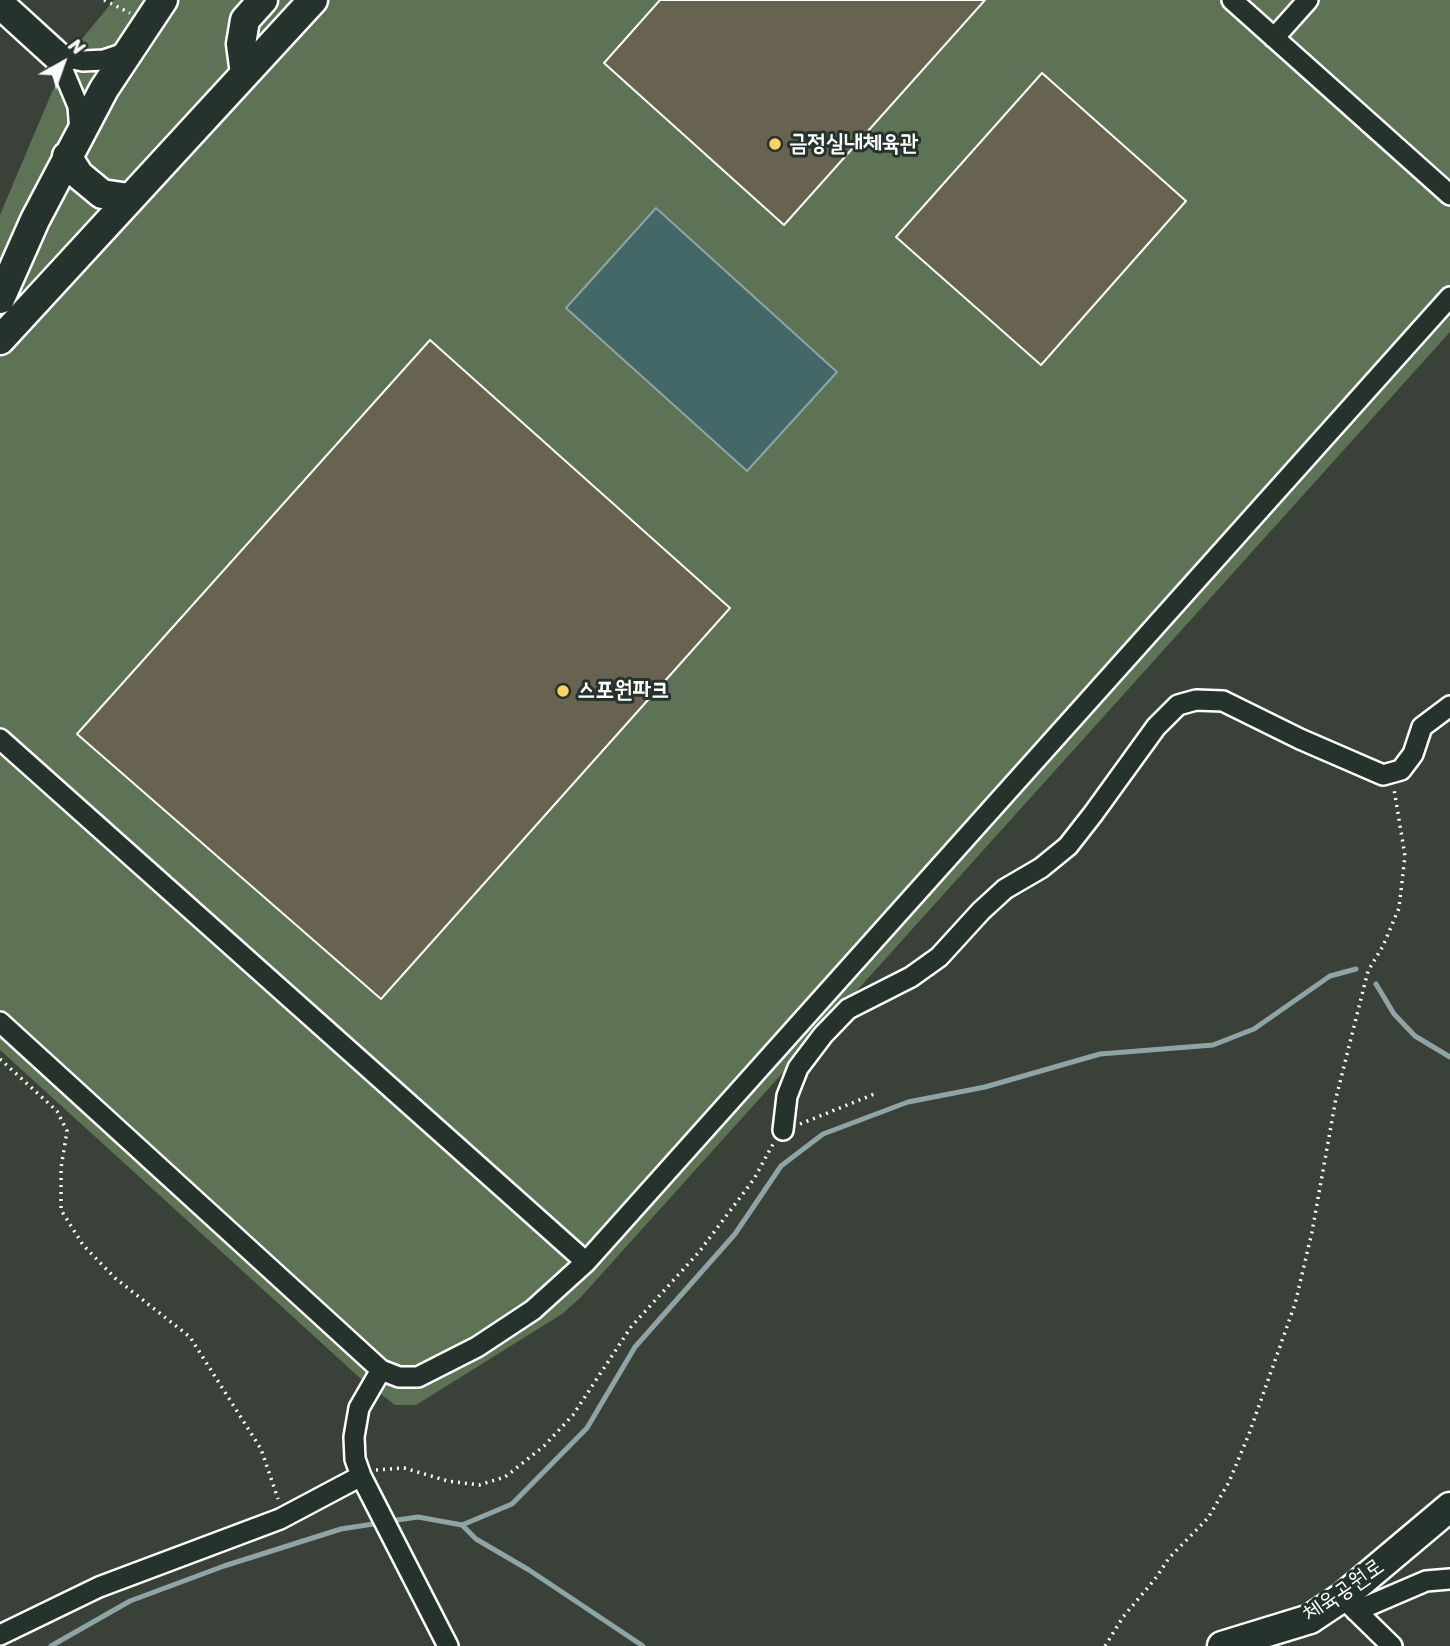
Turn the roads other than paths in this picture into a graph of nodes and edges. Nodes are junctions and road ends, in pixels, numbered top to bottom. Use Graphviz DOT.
graph roads {
  1 [pos="163,0"];
  2 [pos="263,0"];
  3 [pos="313,0"];
  4 [pos="1232,0"];
  5 [pos="1308,0"];
  6 [pos="0,4"];
  7 [pos="1274,38"];
  8 [pos="125,53"];
  9 [pos="57,56"];
  10 [pos="245,74"];
  11 [pos="74,145"];
  12 [pos="1450,195"];
  13 [pos="129,198"];
  14 [pos="1450,297"];
  15 [pos="0,299"];
  16 [pos="0,340"];
  17 [pos="1450,706"];
  18 [pos="0,739"];
  19 [pos="0,1022"];
  20 [pos="783,1130"];
  21 [pos="586,1262"];
  22 [pos="381,1370"];
  23 [pos="364,1481"];
  24 [pos="1450,1507"];
  25 [pos="1450,1579"];
  26 [pos="1350,1604"];
  27 [pos="0,1635"];
  28 [pos="448,1646"];
  29 [pos="1222,1646"];
  30 [pos="1392,1646"];
  1 -- 8 [label="street"];
  2 -- 10 [label="street"];
  3 -- 10 [label="street"];
  4 -- 7 [label="street"];
  5 -- 7 [label="street"];
  6 -- 9 [label="street, bridge"];
  7 -- 12 [label="street"];
  8 -- 9 [label="street"];
  8 -- 11 [label="street"];
  9 -- 11 [label="street"];
  10 -- 13 [label="street"];
  11 -- 13 [label="street"];
  11 -- 15 [label="street"];
  13 -- 16 [label="street"];
  14 -- 21 [label="street"];
  17 -- 20 [label="street"];
  18 -- 21 [label="street"];
  19 -- 22 [label="street"];
  21 -- 22 [label="street"];
  22 -- 23 [label="street"];
  23 -- 27 [label="street"];
  23 -- 28 [label="street"];
  24 -- 26 [label="street, 체육공원로"];
  25 -- 26 [label="street"];
  26 -- 29 [label="street, 체육공원로"];
  26 -- 30 [label="street"];
}
